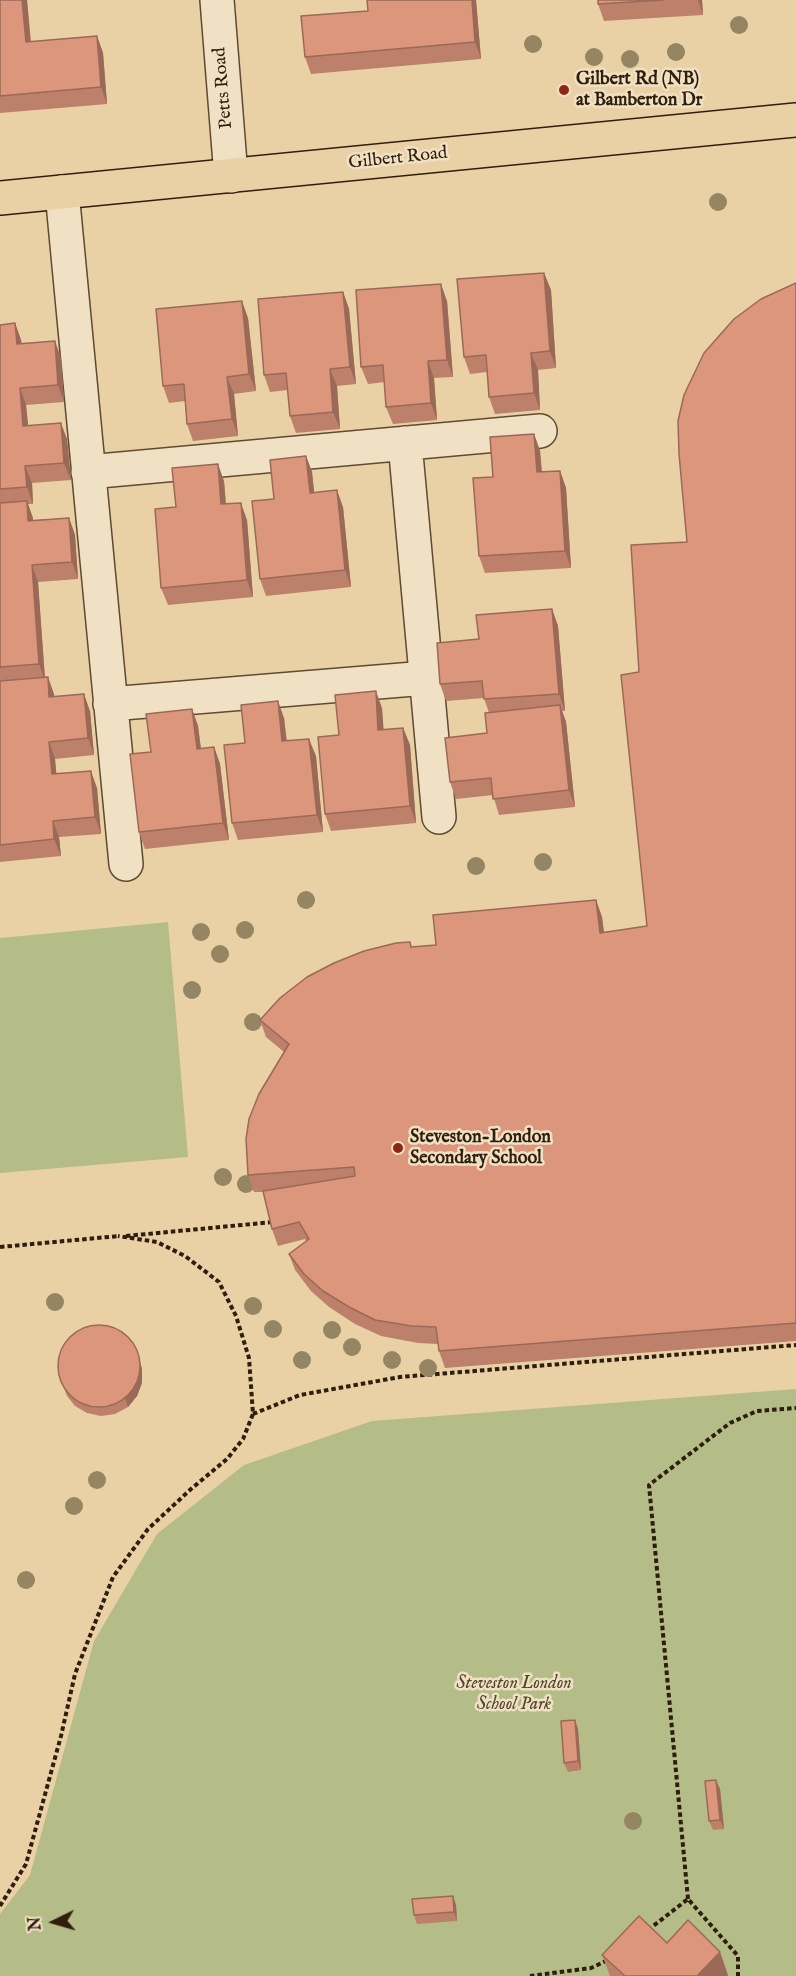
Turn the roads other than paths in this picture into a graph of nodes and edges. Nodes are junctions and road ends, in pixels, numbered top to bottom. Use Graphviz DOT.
graph roads {
  1 [pos="217,0"];
  2 [pos="796,120"];
  3 [pos="231,176"];
  4 [pos="62,192"];
  5 [pos="0,198"];
  6 [pos="540,431"];
  7 [pos="405,443"];
  8 [pos="88,472"];
  9 [pos="426,678"];
  10 [pos="110,704"];
  11 [pos="439,817"];
  12 [pos="126,864"];
  1 -- 3 [label="street, Petts Road"];
  2 -- 3 [label="main road, Gilbert Road"];
  3 -- 4 [label="main road, Gilbert Road"];
  4 -- 5 [label="main road, Gilbert Road"];
  4 -- 8 [label="street"];
  6 -- 7 [label="street"];
  7 -- 8 [label="street"];
  7 -- 9 [label="street"];
  8 -- 10 [label="street"];
  9 -- 10 [label="street"];
  9 -- 11 [label="street"];
  10 -- 12 [label="street"];
}
